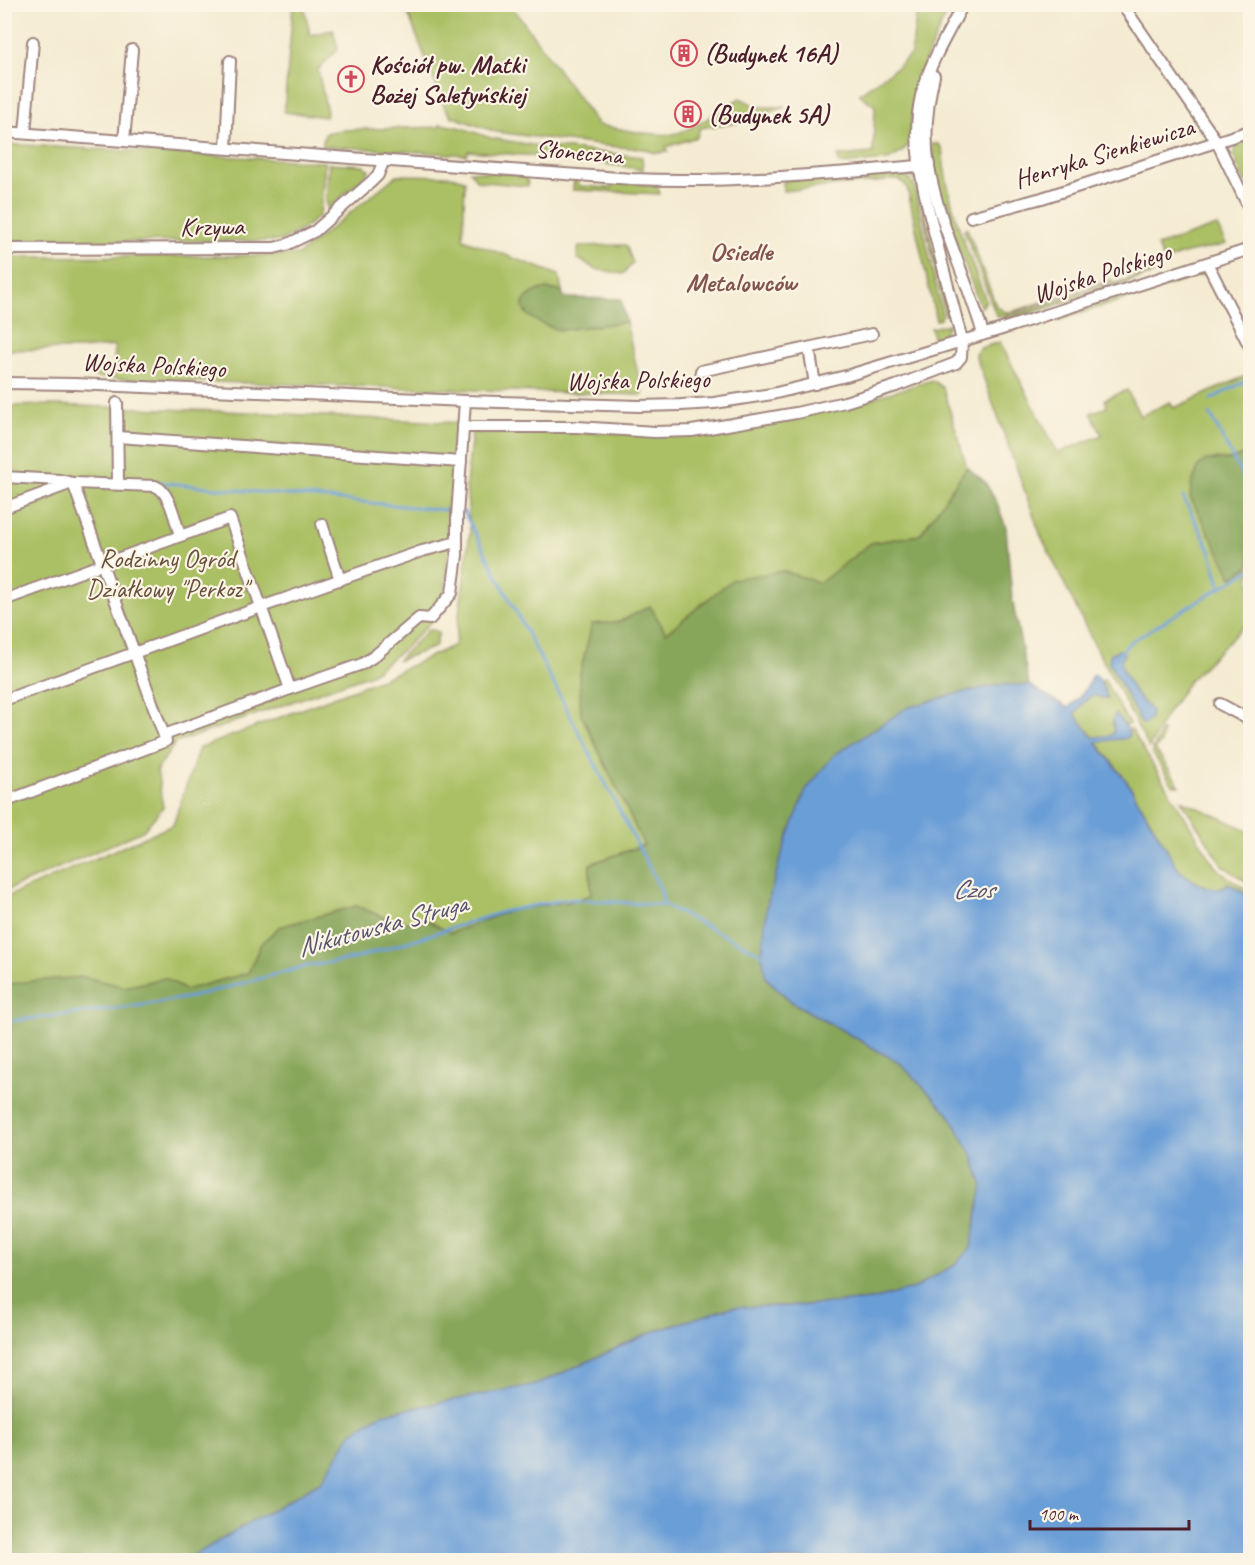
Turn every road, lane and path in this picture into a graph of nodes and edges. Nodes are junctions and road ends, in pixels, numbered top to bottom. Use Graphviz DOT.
graph roads {
  1 [pos="963,4"];
  2 [pos="1122,4"];
  3 [pos="33,42"];
  4 [pos="132,50"];
  5 [pos="230,61"];
  6 [pos="1251,131"];
  7 [pos="4,132"];
  8 [pos="25,133"];
  9 [pos="124,141"];
  10 [pos="1217,142"];
  11 [pos="226,148"];
  12 [pos="384,160"];
  13 [pos="924,166"];
  14 [pos="1251,210"];
  15 [pos="971,216"];
  16 [pos="4,249"];
  17 [pos="1251,249"];
  18 [pos="1207,263"];
  19 [pos="872,334"];
  20 [pos="983,334"];
  21 [pos="962,341"];
  22 [pos="1251,347"];
  23 [pos="809,348"];
  24 [pos="701,371"];
  25 [pos="4,383"];
  26 [pos="815,384"];
  27 [pos="465,401"];
  28 [pos="117,403"];
  29 [pos="463,427"];
  30 [pos="118,437"];
  31 [pos="461,462"];
  32 [pos="4,477"];
  33 [pos="73,483"];
  34 [pos="118,484"];
  35 [pos="4,508"];
  36 [pos="322,524"];
  37 [pos="180,535"];
  38 [pos="457,542"];
  39 [pos="102,565"];
  40 [pos="340,580"];
  41 [pos="4,600"];
  42 [pos="261,608"];
  43 [pos="134,653"];
  44 [pos="290,689"];
  45 [pos="4,700"];
  46 [pos="1220,704"];
  47 [pos="1251,720"];
  48 [pos="164,735"];
  49 [pos="4,802"];
  1 -- 13 [label="street"];
  2 -- 10 [label="street"];
  3 -- 8 [label="street"];
  4 -- 9 [label="street"];
  5 -- 11 [label="street"];
  6 -- 10 [label="street, Henryka Sienkiewicza"];
  7 -- 8 [label="street, Słoneczna"];
  8 -- 9 [label="street, Słoneczna"];
  9 -- 11 [label="street, Słoneczna"];
  10 -- 14 [label="street"];
  10 -- 15 [label="street, Henryka Sienkiewicza"];
  11 -- 12 [label="street, Słoneczna"];
  12 -- 13 [label="street, Słoneczna"];
  12 -- 16 [label="street, Krzywa"];
  13 -- 20 [label="street"];
  13 -- 21 [label="street"];
  17 -- 18 [label="street, Wojska Polskiego"];
  18 -- 20 [label="street, Wojska Polskiego"];
  18 -- 22 [label="street"];
  19 -- 23 [label="street"];
  20 -- 21 [label="street, Wojska Polskiego"];
  21 -- 26 [label="street, Wojska Polskiego"];
  21 -- 29 [label="street"];
  23 -- 24 [label="street"];
  23 -- 26 [label="street"];
  25 -- 27 [label="street, Wojska Polskiego"];
  26 -- 27 [label="street, Wojska Polskiego"];
  27 -- 29 [label="street"];
  28 -- 30 [label="street"];
  29 -- 31 [label="street"];
  30 -- 31 [label="street"];
  30 -- 34 [label="street"];
  31 -- 38 [label="street"];
  32 -- 33 [label="street"];
  33 -- 34 [label="street"];
  33 -- 35 [label="street"];
  33 -- 39 [label="street"];
  34 -- 37 [label="street"];
  36 -- 40 [label="street"];
  37 -- 39 [label="street"];
  37 -- 42 [label="street"];
  38 -- 40 [label="street"];
  38 -- 44 [label="street"];
  39 -- 41 [label="street"];
  39 -- 43 [label="street"];
  40 -- 42 [label="street"];
  42 -- 43 [label="street"];
  42 -- 44 [label="street"];
  43 -- 45 [label="street"];
  43 -- 48 [label="street"];
  44 -- 48 [label="street"];
  46 -- 47 [label="street"];
  48 -- 49 [label="street"];
}
